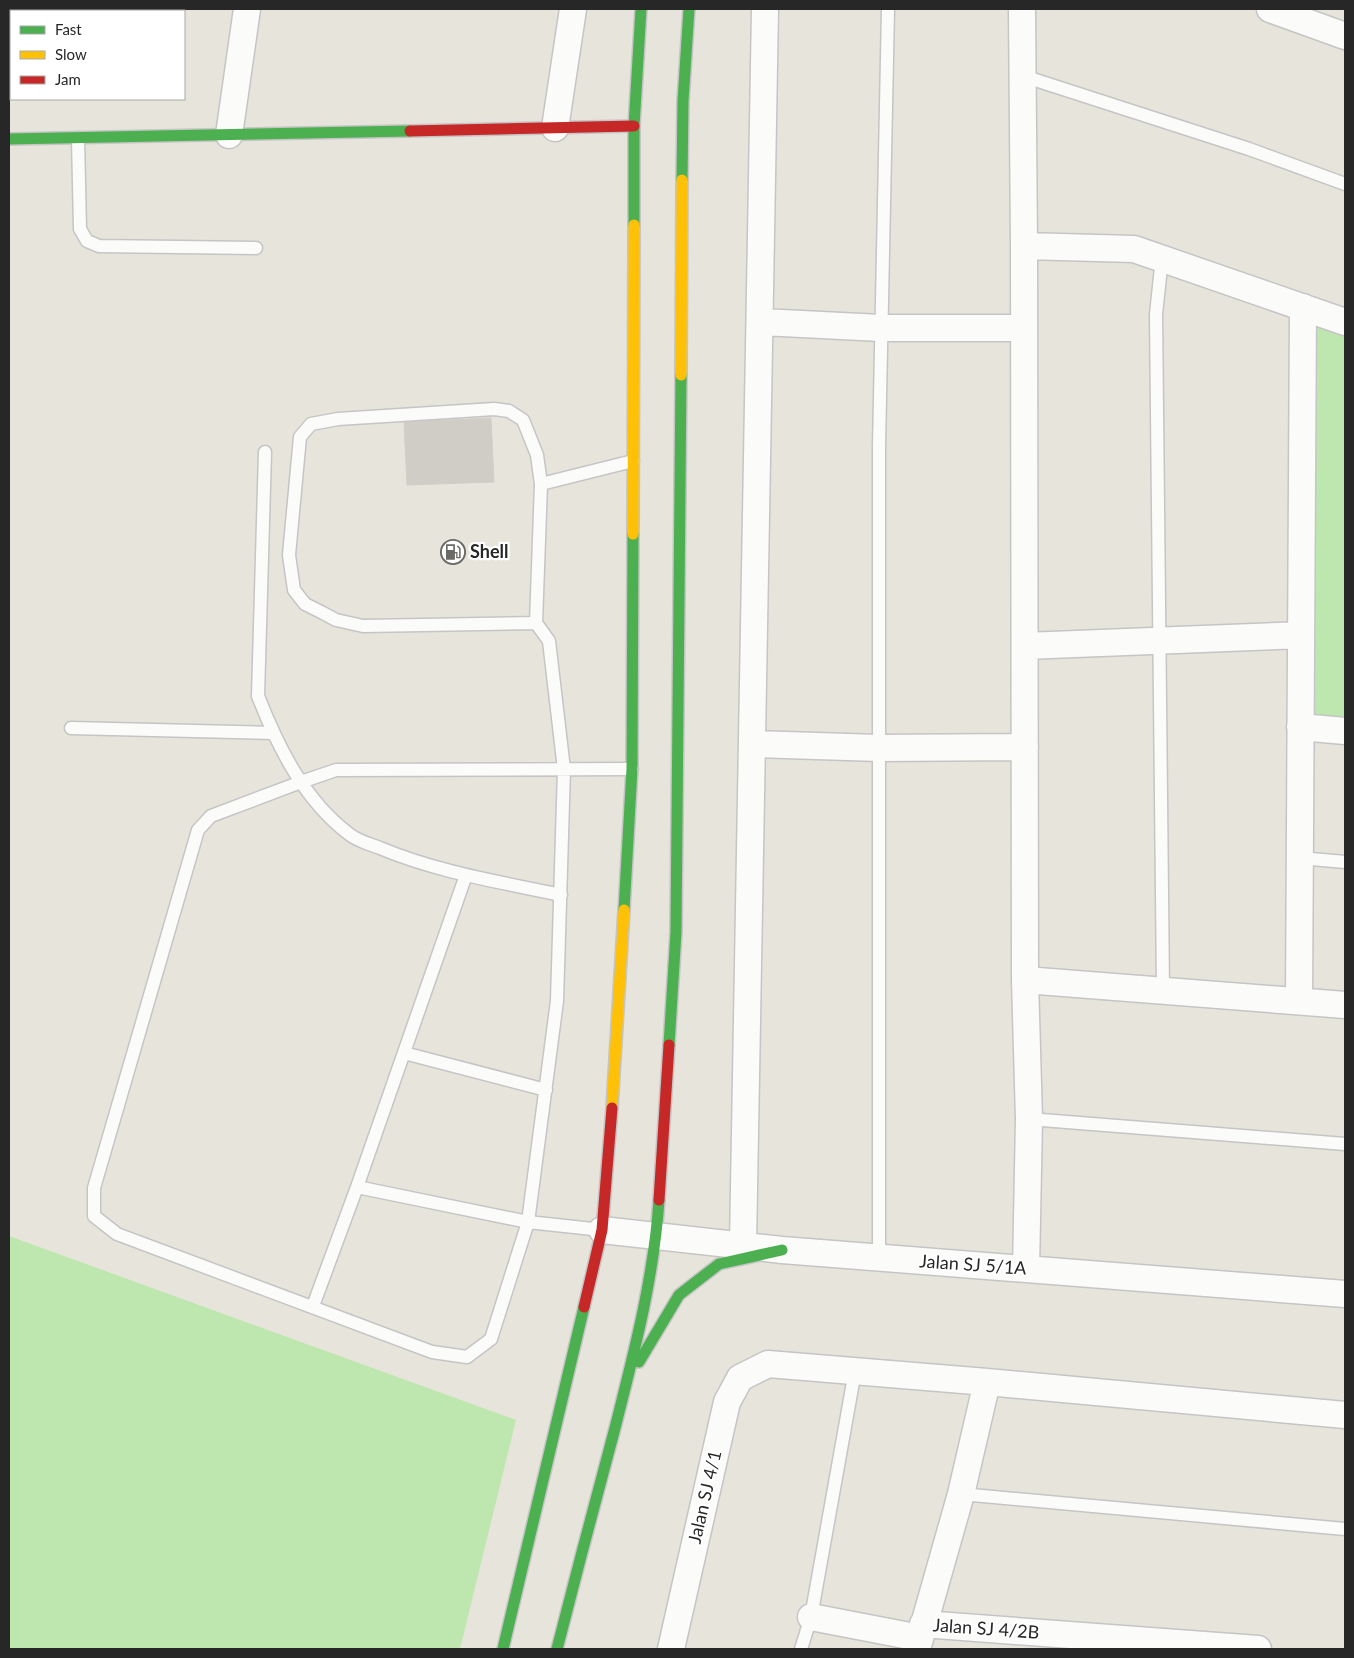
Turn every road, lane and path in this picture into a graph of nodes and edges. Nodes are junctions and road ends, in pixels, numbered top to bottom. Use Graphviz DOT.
graph roads {
  1 [pos="247,9"];
  2 [pos="573,9"];
  3 [pos="641,9"];
  4 [pos="689,9"];
  5 [pos="765,9"];
  6 [pos="888,9"];
  7 [pos="1022,9"];
  8 [pos="1270,9"];
  9 [pos="1345,36"];
  10 [pos="1023,76"];
  11 [pos="634,126"];
  12 [pos="555,128"];
  13 [pos="228,135"];
  14 [pos="78,138"];
  15 [pos="9,139"];
  16 [pos="1345,184"];
  17 [pos="1024,246"];
  18 [pos="256,248"];
  19 [pos="1162,258"];
  20 [pos="1302,307"];
  21 [pos="760,322"];
  22 [pos="1345,322"];
  23 [pos="881,328"];
  24 [pos="1024,328"];
  25 [pos="265,452"];
  26 [pos="633,461"];
  27 [pos="541,484"];
  28 [pos="536,624"];
  29 [pos="1301,635"];
  30 [pos="1159,641"];
  31 [pos="1025,646"];
  32 [pos="1300,727"];
  33 [pos="71,728"];
  34 [pos="1345,731"];
  35 [pos="272,733"];
  36 [pos="752,744"];
  37 [pos="1025,747"];
  38 [pos="879,748"];
  39 [pos="632,768"];
  40 [pos="564,769"];
  41 [pos="301,782"];
  42 [pos="1300,858"];
  43 [pos="1345,862"];
  44 [pos="466,875"];
  45 [pos="560,895"];
  46 [pos="1025,980"];
  47 [pos="1162,990"];
  48 [pos="1299,1001"];
  49 [pos="1345,1005"];
  50 [pos="404,1053"];
  51 [pos="546,1090"];
  52 [pos="1029,1119"];
  53 [pos="1345,1144"];
  54 [pos="357,1187"];
  55 [pos="528,1222"];
  56 [pos="602,1230"];
  57 [pos="657,1236"];
  58 [pos="743,1245"];
  59 [pos="782,1250"];
  60 [pos="879,1258"];
  61 [pos="1026,1269"];
  62 [pos="1345,1294"];
  63 [pos="314,1306"];
  64 [pos="856,1371"];
  65 [pos="987,1382"];
  66 [pos="626,1384"];
  67 [pos="1345,1415"];
  68 [pos="961,1494"];
  69 [pos="1345,1529"];
  70 [pos="811,1617"];
  71 [pos="920,1637"];
  72 [pos="503,1649"];
  73 [pos="557,1649"];
  74 [pos="671,1649"];
  75 [pos="802,1649"];
  76 [pos="1258,1649"];
  1 -- 13 [label="street"];
  2 -- 12 [label="street"];
  3 -- 11 [label="street"];
  4 -- 57 [label="street"];
  5 -- 21 [label="street"];
  6 -- 23 [label="lane"];
  7 -- 10 [label="street"];
  8 -- 9 [label="street"];
  10 -- 16 [label="lane"];
  10 -- 17 [label="street"];
  11 -- 12 [label="street"];
  11 -- 26 [label="street"];
  12 -- 13 [label="street"];
  13 -- 14 [label="street"];
  14 -- 15 [label="street"];
  14 -- 18 [label="lane"];
  17 -- 19 [label="street"];
  17 -- 24 [label="street"];
  19 -- 20 [label="street"];
  19 -- 30 [label="lane"];
  20 -- 22 [label="street"];
  20 -- 29 [label="street"];
  21 -- 23 [label="street"];
  21 -- 36 [label="street"];
  23 -- 24 [label="street"];
  23 -- 38 [label="lane"];
  24 -- 31 [label="street"];
  25 -- 35 [label="lane"];
  26 -- 27 [label="lane"];
  26 -- 39 [label="street"];
  27 -- 28 [label="lane"];
  27 -- 28 [label="lane"];
  28 -- 40 [label="lane"];
  29 -- 30 [label="street"];
  29 -- 32 [label="street"];
  30 -- 31 [label="street"];
  30 -- 47 [label="lane"];
  31 -- 37 [label="street"];
  32 -- 34 [label="street"];
  32 -- 42 [label="street"];
  33 -- 35 [label="lane"];
  35 -- 41 [label="lane"];
  36 -- 38 [label="street"];
  36 -- 58 [label="street"];
  37 -- 38 [label="street"];
  37 -- 46 [label="street"];
  38 -- 60 [label="lane"];
  39 -- 40 [label="lane"];
  39 -- 56 [label="street"];
  40 -- 41 [label="lane"];
  40 -- 45 [label="lane"];
  41 -- 44 [label="lane"];
  41 -- 63 [label="lane"];
  42 -- 43 [label="lane"];
  42 -- 48 [label="street"];
  44 -- 45 [label="lane"];
  44 -- 50 [label="lane"];
  45 -- 51 [label="lane"];
  46 -- 47 [label="street"];
  46 -- 52 [label="street"];
  47 -- 48 [label="street"];
  48 -- 49 [label="street"];
  50 -- 51 [label="lane"];
  50 -- 54 [label="lane"];
  51 -- 55 [label="lane"];
  52 -- 53 [label="lane"];
  52 -- 61 [label="street"];
  54 -- 55 [label="lane"];
  54 -- 63 [label="lane"];
  55 -- 56 [label="lane"];
  55 -- 63 [label="lane"];
  56 -- 57 [label="street, Jalan SJ 5/1A"];
  56 -- 72 [label="street"];
  57 -- 58 [label="street, Jalan SJ 5/1A"];
  57 -- 66 [label="street"];
  58 -- 59 [label="street, Jalan SJ 5/1A"];
  59 -- 60 [label="street, Jalan SJ 5/1A"];
  59 -- 66 [label="street"];
  60 -- 61 [label="street, Jalan SJ 5/1A"];
  61 -- 62 [label="street, Jalan SJ 5/1A"];
  64 -- 65 [label="street"];
  64 -- 70 [label="lane"];
  64 -- 74 [label="street, Jalan SJ 4/1"];
  65 -- 67 [label="street"];
  65 -- 68 [label="street"];
  66 -- 73 [label="street"];
  68 -- 69 [label="lane"];
  68 -- 71 [label="street"];
  70 -- 71 [label="street, Jalan SJ 4/2B"];
  70 -- 75 [label="lane"];
  71 -- 76 [label="street, Jalan SJ 4/2B"];
}
